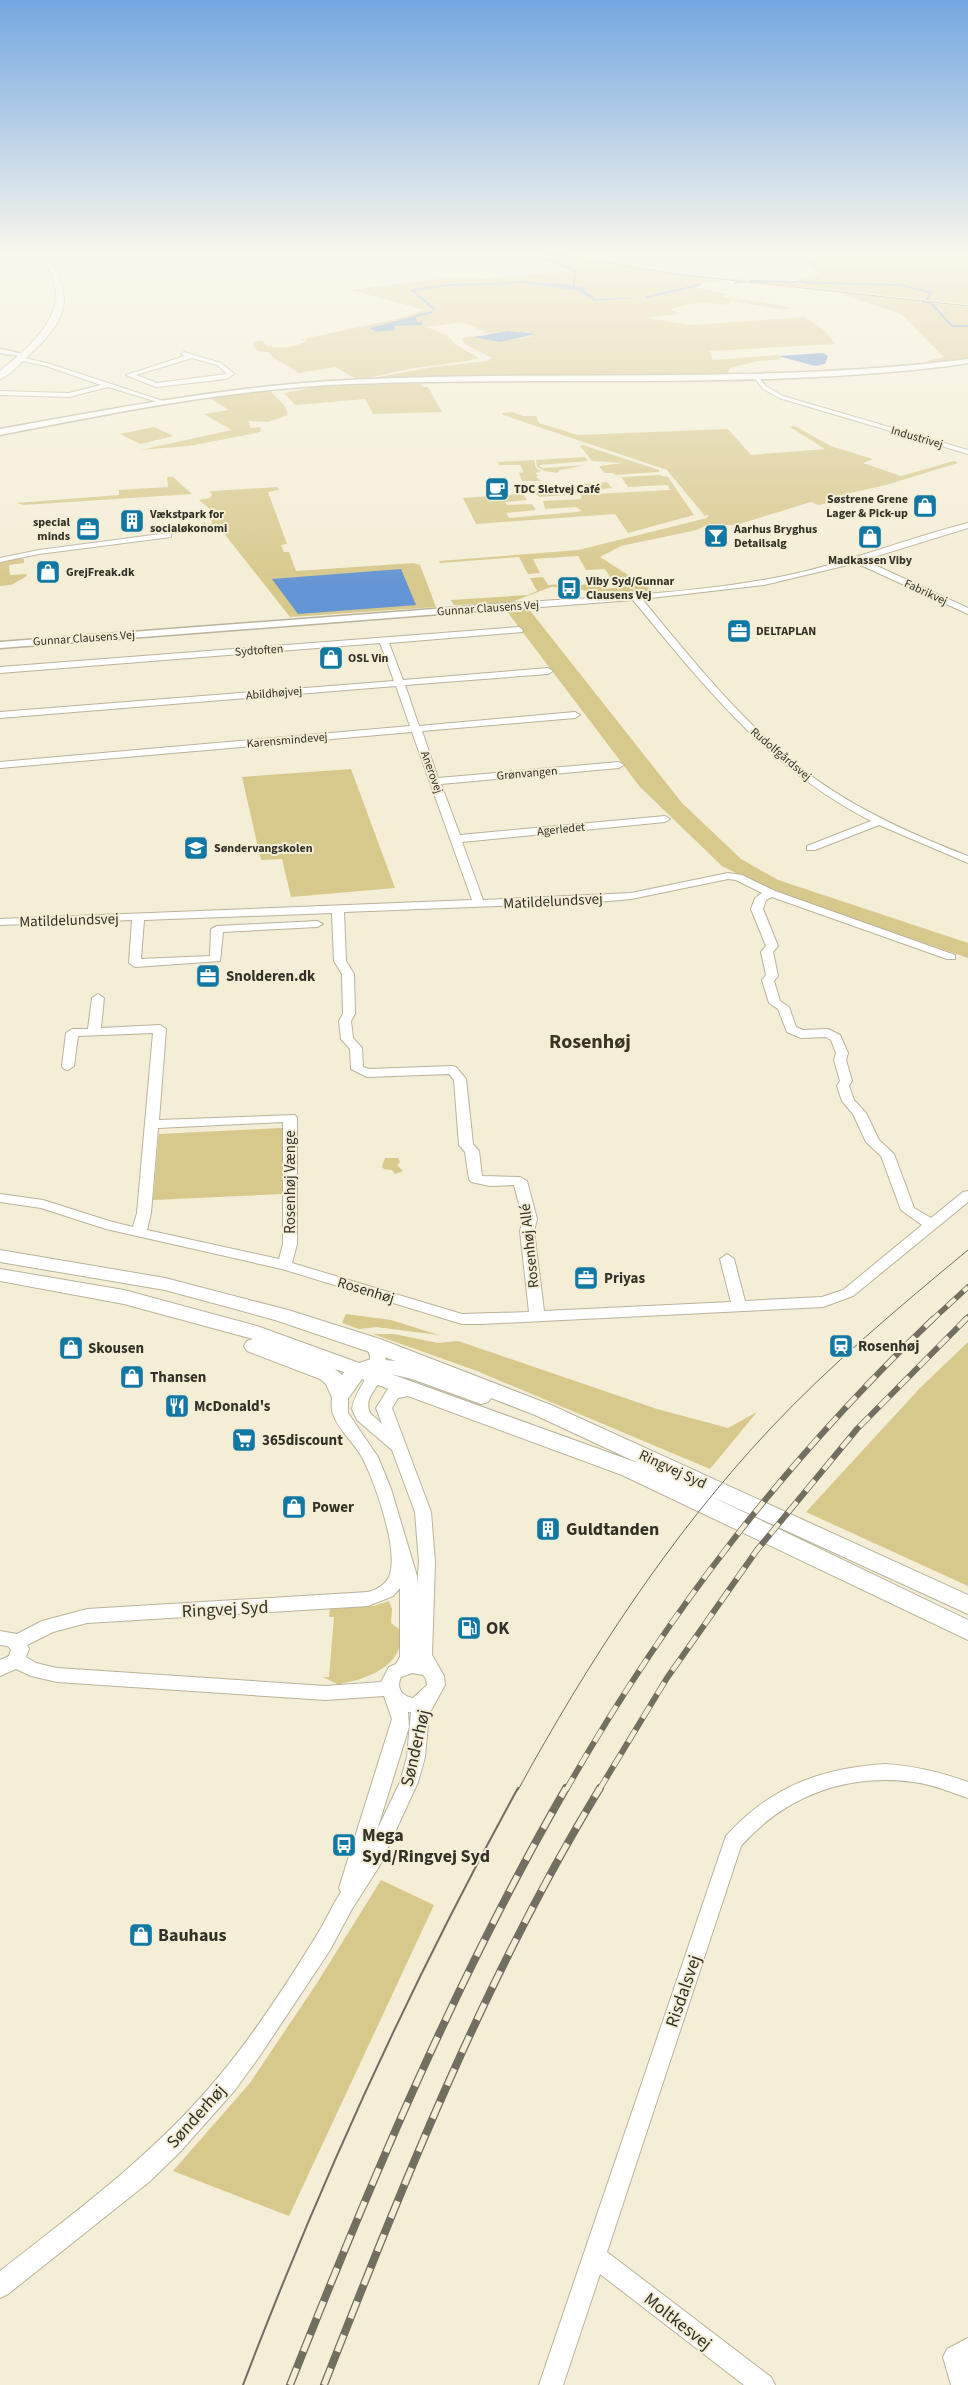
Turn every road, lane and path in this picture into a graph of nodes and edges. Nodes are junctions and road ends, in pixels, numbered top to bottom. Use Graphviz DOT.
graph roads {
  1 [pos="12,364"];
  2 [pos="45,364"];
  3 [pos="164,364"];
  4 [pos="218,364"];
  5 [pos="941,364"];
  6 [pos="0,376"];
  7 [pos="756,378"];
  8 [pos="205,380"];
  9 [pos="108,385"];
  10 [pos="0,393"];
  11 [pos="221,394"];
  12 [pos="163,402"];
  13 [pos="0,432"];
  14 [pos="968,452"];
  15 [pos="968,525"];
  16 [pos="168,535"];
  17 [pos="0,560"];
  18 [pos="857,560"];
  19 [pos="635,597"];
  20 [pos="514,606"];
  21 [pos="968,611"];
  22 [pos="519,630"];
  23 [pos="384,641"];
  24 [pos="0,645"];
  25 [pos="0,670"];
  26 [pos="548,671"];
  27 [pos="399,683"];
  28 [pos="0,715"];
  29 [pos="575,716"];
  30 [pos="416,729"];
  31 [pos="0,765"];
  32 [pos="619,765"];
  33 [pos="435,781"];
  34 [pos="665,819"];
  35 [pos="879,820"];
  36 [pos="456,839"];
  37 [pos="810,848"];
  38 [pos="968,860"];
  39 [pos="771,893"];
  40 [pos="479,904"];
  41 [pos="338,910"];
  42 [pos="138,917"];
  43 [pos="0,922"];
  44 [pos="317,924"];
  45 [pos="951,957"];
  46 [pos="98,998"];
  47 [pos="94,1032"];
  48 [pos="68,1066"];
  49 [pos="151,1124"];
  50 [pos="968,1195"];
  51 [pos="0,1198"];
  52 [pos="932,1225"];
  53 [pos="139,1232"];
  54 [pos="0,1256"];
  55 [pos="726,1259"];
  56 [pos="284,1265"];
  57 [pos="0,1275"];
  58 [pos="124,1298"];
  59 [pos="739,1306"];
  60 [pos="537,1316"];
  61 [pos="373,1344"];
  62 [pos="372,1370"];
  63 [pos="416,1390"];
  64 [pos="340,1395"];
  65 [pos="399,1448"];
  66 [pos="649,1458"];
  67 [pos="400,1546"];
  68 [pos="968,1604"];
  69 [pos="968,1630"];
  70 [pos="11,1647"];
  71 [pos="403,1668"];
  72 [pos="0,1670"];
  73 [pos="429,1670"];
  74 [pos="393,1693"];
  75 [pos="428,1698"];
  76 [pos="968,1790"];
  77 [pos="345,1903"];
  78 [pos="593,2258"];
  79 [pos="0,2286"];
  80 [pos="968,2350"];
  81 [pos="551,2385"];
  82 [pos="763,2385"];
  83 [pos="963,2385"];
  1 -- 6 [label="main road"];
  2 -- 9 [label="street"];
  3 -- 8 [label="street"];
  4 -- 8 [label="street"];
  5 -- 7 [label="street"];
  7 -- 11 [label="street"];
  7 -- 14 [label="street, Industrivej"];
  8 -- 11 [label="street"];
  9 -- 10 [label="street"];
  9 -- 12 [label="street"];
  11 -- 12 [label="street"];
  12 -- 13 [label="street"];
  15 -- 18 [label="street, Gunnar Clausens Vej"];
  16 -- 17 [label="street"];
  18 -- 19 [label="street, Gunnar Clausens Vej"];
  18 -- 21 [label="street, Fabrikvej"];
  19 -- 20 [label="street, Gunnar Clausens Vej"];
  19 -- 35 [label="street, Rudolfgårdsvej"];
  20 -- 24 [label="street, Gunnar Clausens Vej"];
  22 -- 23 [label="street, Sydtoften"];
  23 -- 25 [label="street, Sydtoften"];
  23 -- 27 [label="street, Anerovej"];
  26 -- 27 [label="street, Abildhøjvej"];
  27 -- 28 [label="street, Abildhøjvej"];
  27 -- 30 [label="street, Anerovej"];
  29 -- 30 [label="street, Karensmindevej"];
  30 -- 31 [label="street, Karensmindevej"];
  30 -- 33 [label="street, Anerovej"];
  32 -- 33 [label="street, Grønvangen"];
  33 -- 36 [label="street, Anerovej"];
  34 -- 36 [label="street, Agerledet"];
  35 -- 37 [label="street"];
  35 -- 38 [label="street, Rudolfgårdsvej"];
  36 -- 40 [label="street, Anerovej"];
  39 -- 40 [label="street, Matildelundsvej"];
  39 -- 45 [label="street, Matildelundsvej"];
  39 -- 52 [label="street"];
  40 -- 41 [label="street, Matildelundsvej"];
  41 -- 42 [label="street, Matildelundsvej"];
  41 -- 60 [label="street, Rosenhøj Allé"];
  42 -- 43 [label="street, Matildelundsvej"];
  42 -- 44 [label="street, Matildelundsvej"];
  46 -- 47 [label="street"];
  47 -- 48 [label="street"];
  47 -- 49 [label="street"];
  49 -- 53 [label="street"];
  49 -- 56 [label="street, Rosenhøj Vænge"];
  50 -- 52 [label="street, Rosenhøj"];
  51 -- 53 [label="street, Rosenhøj"];
  52 -- 59 [label="street, Rosenhøj"];
  53 -- 56 [label="street, Rosenhøj"];
  54 -- 61 [label="main road, Ringvej Syd"];
  55 -- 59 [label="street"];
  56 -- 60 [label="street, Rosenhøj"];
  57 -- 58 [label="main road, Ringvej Syd"];
  58 -- 62 [label="main road, Ringvej Syd"];
  58 -- 64 [label="main road"];
  59 -- 60 [label="street, Rosenhøj"];
  61 -- 62 [label="street"];
  61 -- 66 [label="main road, Ringvej Syd"];
  62 -- 63 [label="main road, Ringvej Syd"];
  62 -- 64 [label="main road"];
  62 -- 65 [label="street"];
  62 -- 66 [label="main road"];
  63 -- 65 [label="street"];
  63 -- 69 [label="main road, Ringvej Syd"];
  64 -- 67 [label="street, Ringvej Syd"];
  65 -- 73 [label="street"];
  66 -- 68 [label="main road, Ringvej Syd"];
  67 -- 70 [label="street, Ringvej Syd"];
  67 -- 71 [label="street, Ringvej Syd"];
  70 -- 72 [label="street, Ringvej Syd"];
  70 -- 74 [label="street"];
  71 -- 73 [label="street"];
  71 -- 74 [label="street"];
  73 -- 75 [label="street"];
  74 -- 75 [label="street"];
  74 -- 77 [label="street, Sønderhøj"];
  75 -- 77 [label="street, Sønderhøj"];
  76 -- 78 [label="street, Risdalsvej"];
  77 -- 79 [label="street, Sønderhøj"];
  78 -- 81 [label="street, Risdalsvej"];
  78 -- 82 [label="street, Moltkesvej"];
  80 -- 83 [label="street"];
}
